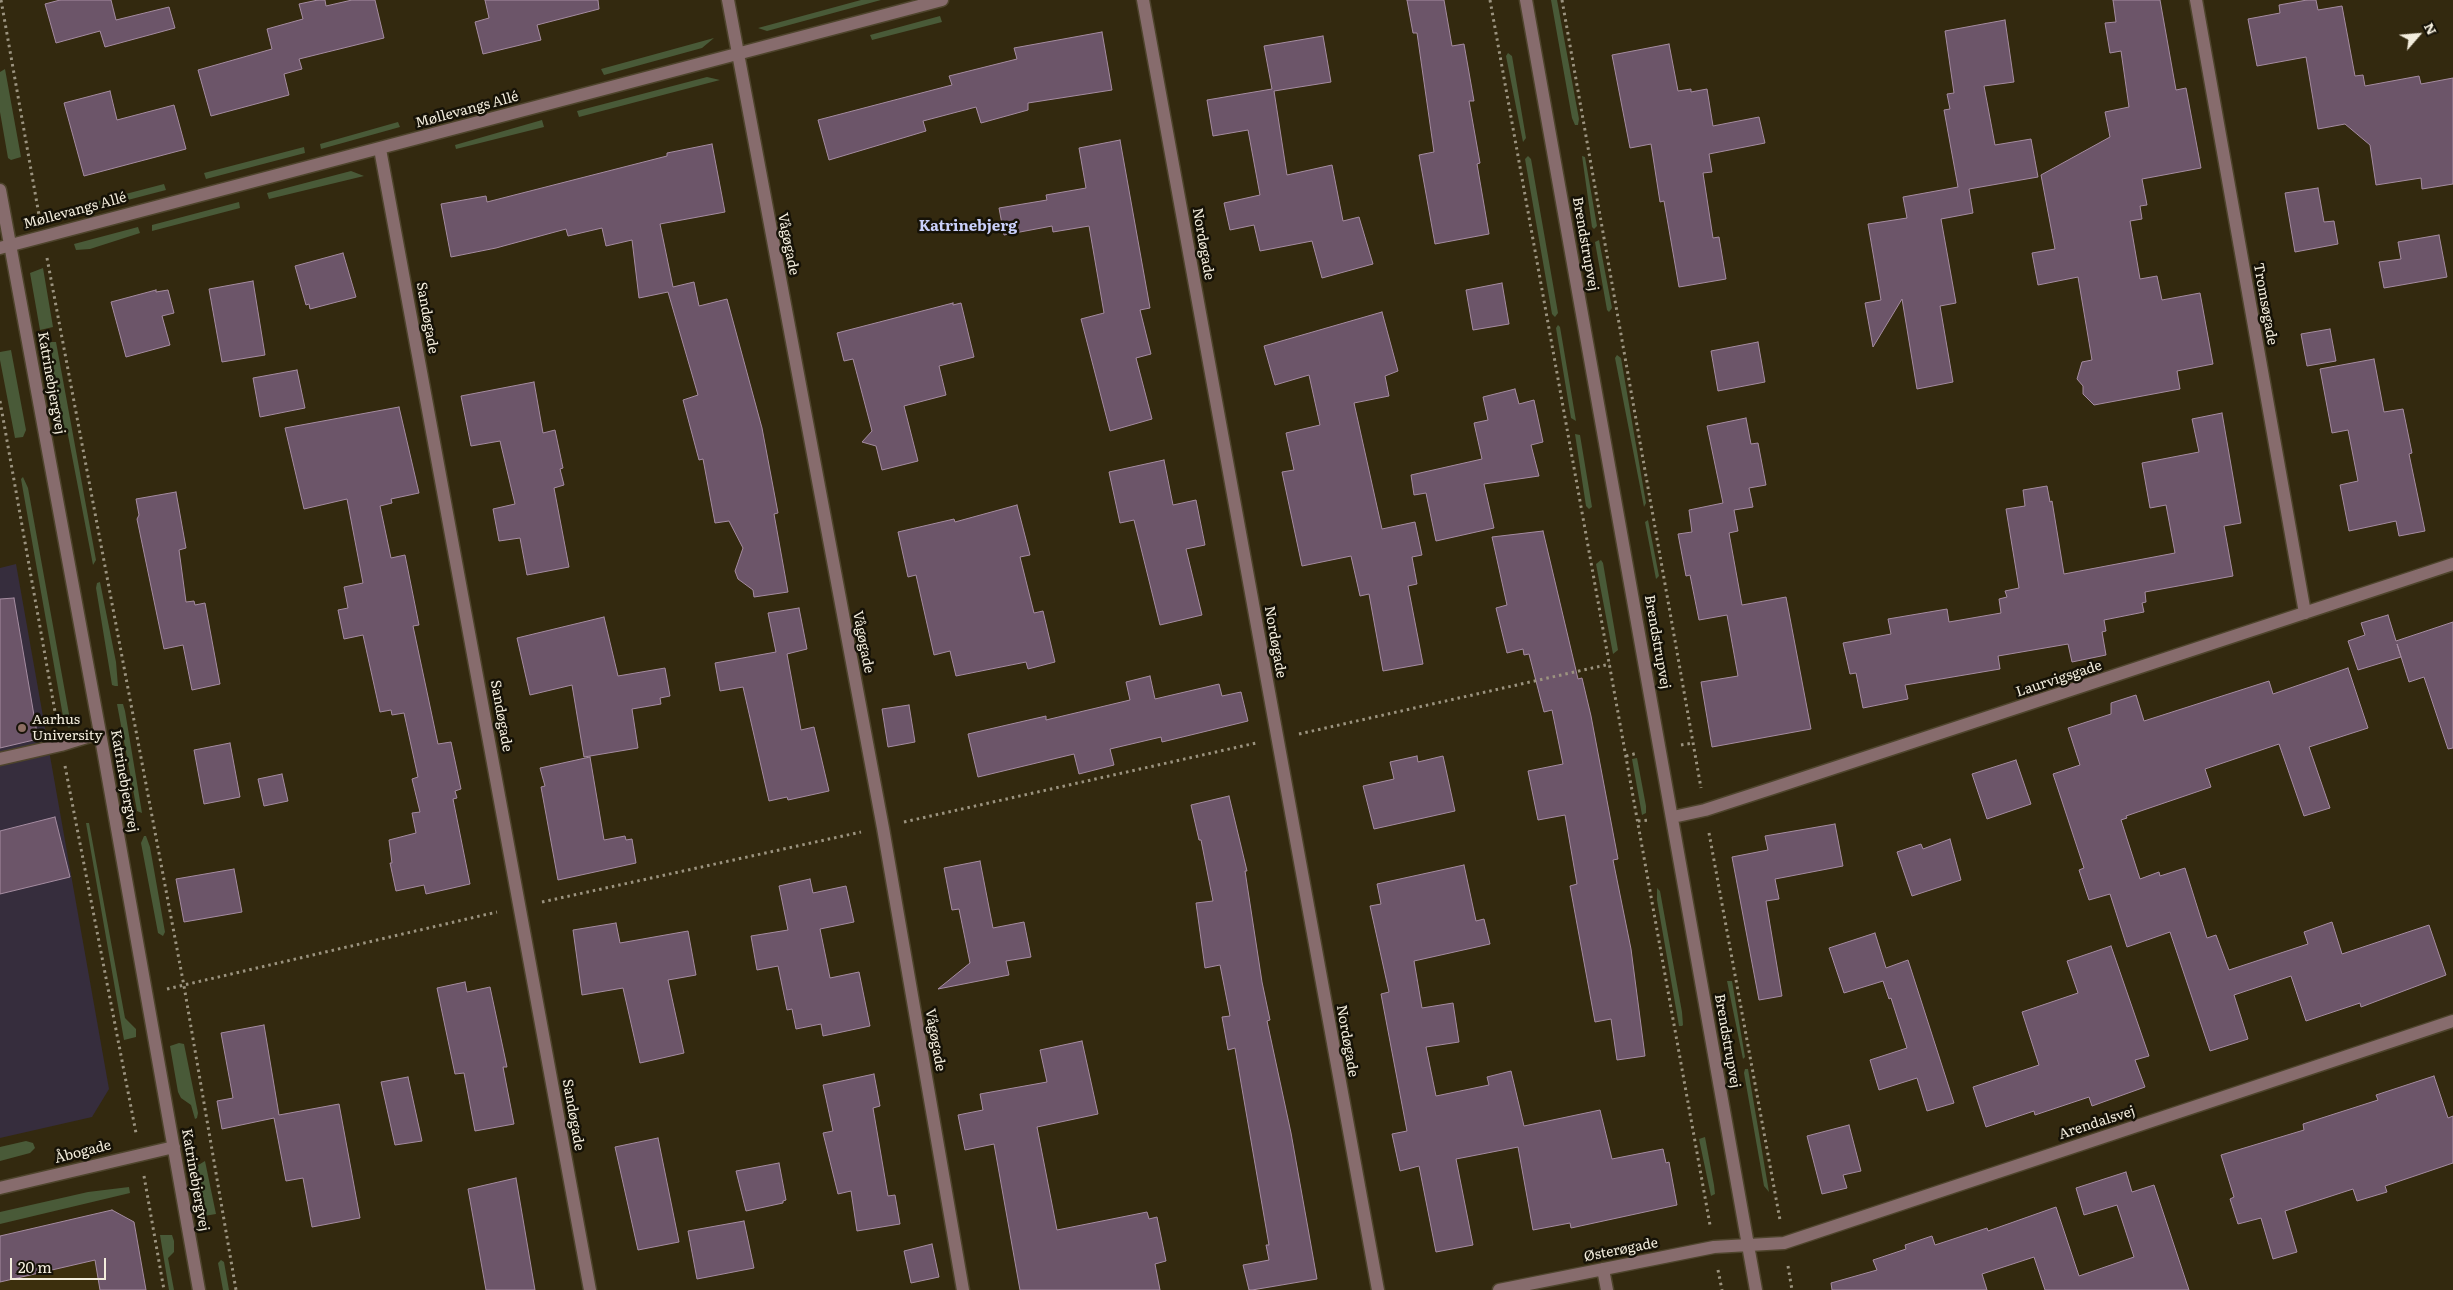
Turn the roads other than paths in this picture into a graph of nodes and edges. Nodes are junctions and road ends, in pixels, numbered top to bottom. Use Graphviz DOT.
graph roads {
  1 [pos="728,0"];
  2 [pos="942,0"];
  3 [pos="1143,0"];
  4 [pos="1526,0"];
  5 [pos="2196,0"];
  6 [pos="737,54"];
  7 [pos="380,149"];
  8 [pos="0,190"];
  9 [pos="5,246"];
  10 [pos="2453,564"];
  11 [pos="2305,613"];
  12 [pos="100,733"];
  13 [pos="0,759"];
  14 [pos="1673,817"];
  15 [pos="2453,1021"];
  16 [pos="174,1147"];
  17 [pos="0,1188"];
  18 [pos="1748,1245"];
  19 [pos="1603,1269"];
  20 [pos="199,1290"];
  21 [pos="590,1290"];
  22 [pos="963,1290"];
  23 [pos="1378,1290"];
  24 [pos="1500,1290"];
  25 [pos="1607,1290"];
  26 [pos="1756,1290"];
  1 -- 6 [label="street, Vågøgade"];
  2 -- 6 [label="street, Møllevangs Allé"];
  3 -- 23 [label="street, Nordøgade"];
  4 -- 14 [label="street, Brendstrupvej"];
  5 -- 11 [label="street, Tromsøgade"];
  6 -- 7 [label="street, Møllevangs Allé"];
  6 -- 22 [label="street, Vågøgade"];
  7 -- 9 [label="street, Møllevangs Allé"];
  7 -- 21 [label="street, Sandøgade"];
  8 -- 9 [label="street, Katrinebjergvej"];
  9 -- 12 [label="street, Katrinebjergvej"];
  10 -- 11 [label="street, Laurvigsgade"];
  11 -- 14 [label="street, Laurvigsgade"];
  12 -- 13 [label="street"];
  12 -- 16 [label="street, Katrinebjergvej"];
  14 -- 18 [label="street, Brendstrupvej"];
  15 -- 18 [label="street, Arendalsvej"];
  16 -- 17 [label="street, Åbogade"];
  16 -- 20 [label="street, Katrinebjergvej"];
  18 -- 19 [label="street, Østerøgade"];
  18 -- 26 [label="street, Brendstrupvej"];
  19 -- 24 [label="street, Østerøgade"];
  19 -- 25 [label="street"];
}
